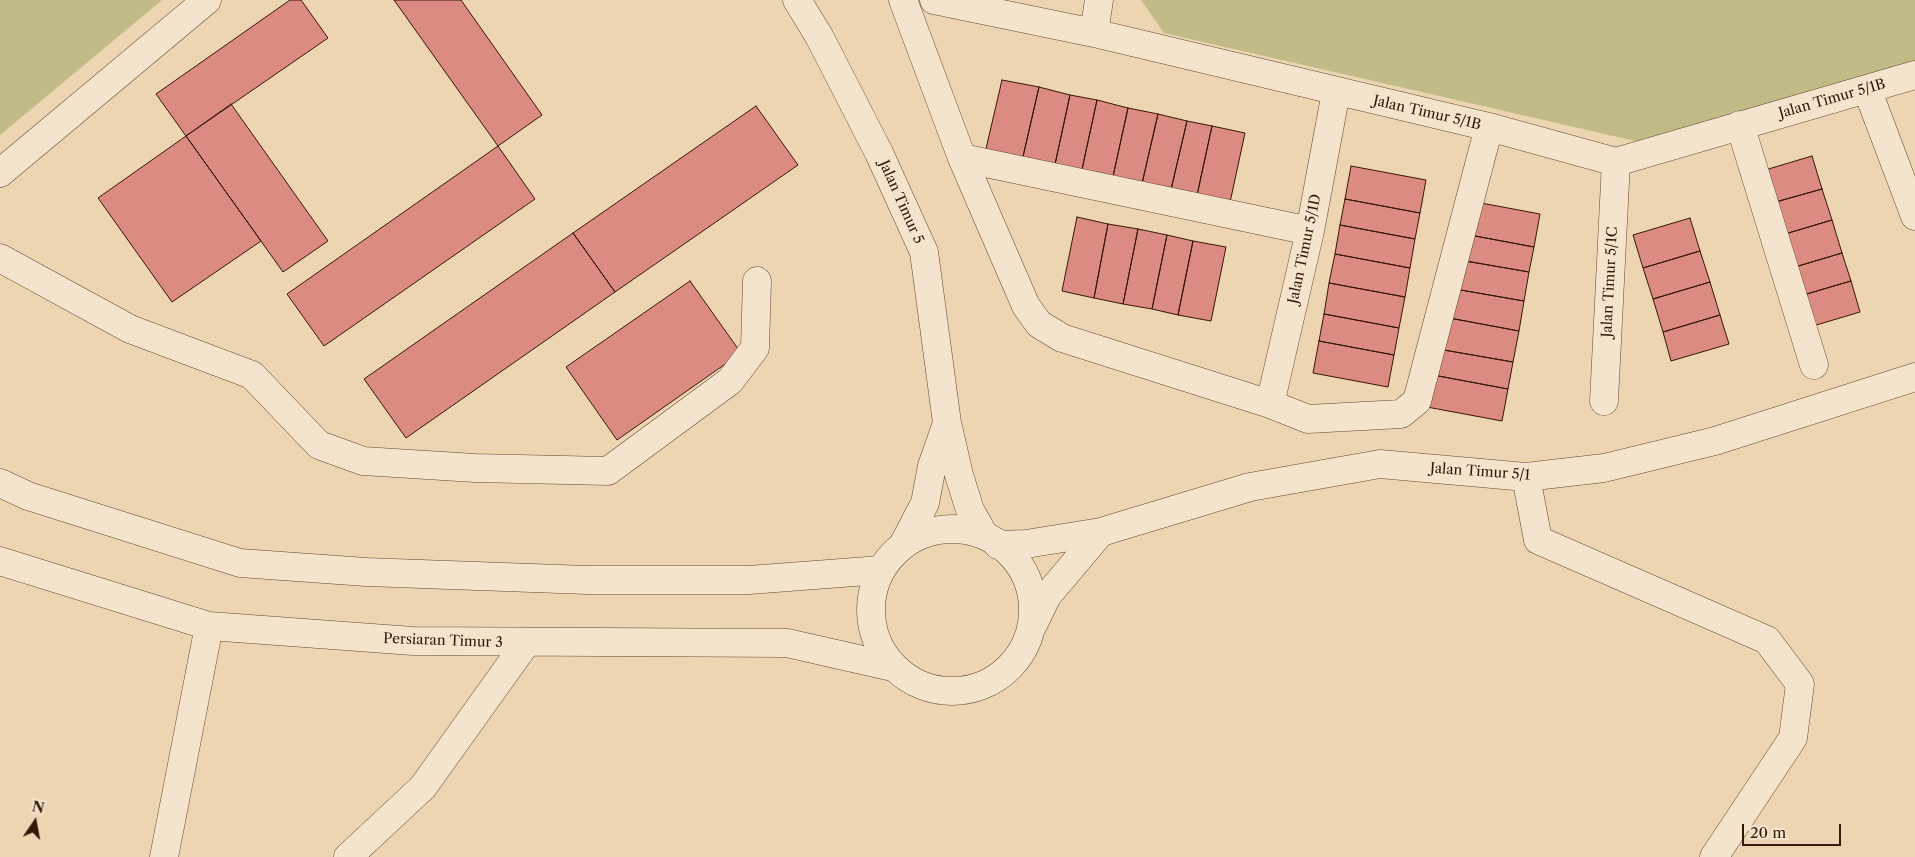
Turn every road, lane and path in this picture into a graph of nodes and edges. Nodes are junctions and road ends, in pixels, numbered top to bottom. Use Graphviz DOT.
graph roads {
  1 [pos="207,0"];
  2 [pos="797,0"];
  3 [pos="903,0"];
  4 [pos="934,0"];
  5 [pos="1099,0"];
  6 [pos="1094,33"];
  7 [pos="1915,75"];
  8 [pos="1867,89"];
  9 [pos="1336,92"];
  10 [pos="1740,125"];
  11 [pos="1489,127"];
  12 [pos="962,158"];
  13 [pos="1616,162"];
  14 [pos="0,173"];
  15 [pos="1915,216"];
  16 [pos="1310,231"];
  17 [pos="0,258"];
  18 [pos="757,281"];
  19 [pos="1814,365"];
  20 [pos="1915,377"];
  21 [pos="1604,401"];
  22 [pos="1270,404"];
  23 [pos="946,423"];
  24 [pos="1526,477"];
  25 [pos="0,483"];
  26 [pos="1101,532"];
  27 [pos="991,540"];
  28 [pos="903,545"];
  29 [pos="0,561"];
  30 [pos="881,570"];
  31 [pos="209,626"];
  32 [pos="1032,627"];
  33 [pos="526,643"];
  34 [pos="893,667"];
  35 [pos="164,857"];
  36 [pos="348,857"];
  37 [pos="1714,857"];
  1 -- 14 [label="street"];
  2 -- 23 [label="street, Jalan Timur 5"];
  3 -- 12 [label="street"];
  4 -- 6 [label="street, Jalan Timur 5/1B"];
  5 -- 6 [label="street"];
  6 -- 9 [label="street, Jalan Timur 5/1B"];
  7 -- 8 [label="street, Jalan Timur 5/1B"];
  8 -- 10 [label="street, Jalan Timur 5/1B"];
  8 -- 15 [label="street"];
  9 -- 11 [label="street, Jalan Timur 5/1B"];
  9 -- 16 [label="street, Jalan Timur 5/1D"];
  10 -- 13 [label="street, Jalan Timur 5/1B"];
  10 -- 19 [label="street"];
  11 -- 13 [label="street, Jalan Timur 5/1B"];
  11 -- 22 [label="street"];
  12 -- 16 [label="street"];
  12 -- 22 [label="street"];
  13 -- 21 [label="street, Jalan Timur 5/1C"];
  16 -- 22 [label="street, Jalan Timur 5/1D"];
  17 -- 18 [label="street"];
  20 -- 24 [label="street, Jalan Timur 5/1"];
  23 -- 27 [label="street, Jalan Timur 5"];
  23 -- 28 [label="street, Jalan Timur 5"];
  24 -- 26 [label="street, Jalan Timur 5/1"];
  24 -- 37 [label="street"];
  25 -- 30 [label="street"];
  26 -- 27 [label="street, Jalan Timur 5/1"];
  26 -- 32 [label="street"];
  27 -- 28 [label="street"];
  27 -- 32 [label="street"];
  28 -- 30 [label="street"];
  29 -- 31 [label="street, Persiaran Timur 3"];
  30 -- 34 [label="street"];
  31 -- 33 [label="street, Persiaran Timur 3"];
  31 -- 35 [label="street"];
  32 -- 34 [label="street"];
  33 -- 34 [label="street, Persiaran Timur 3"];
  33 -- 36 [label="street"];
}
